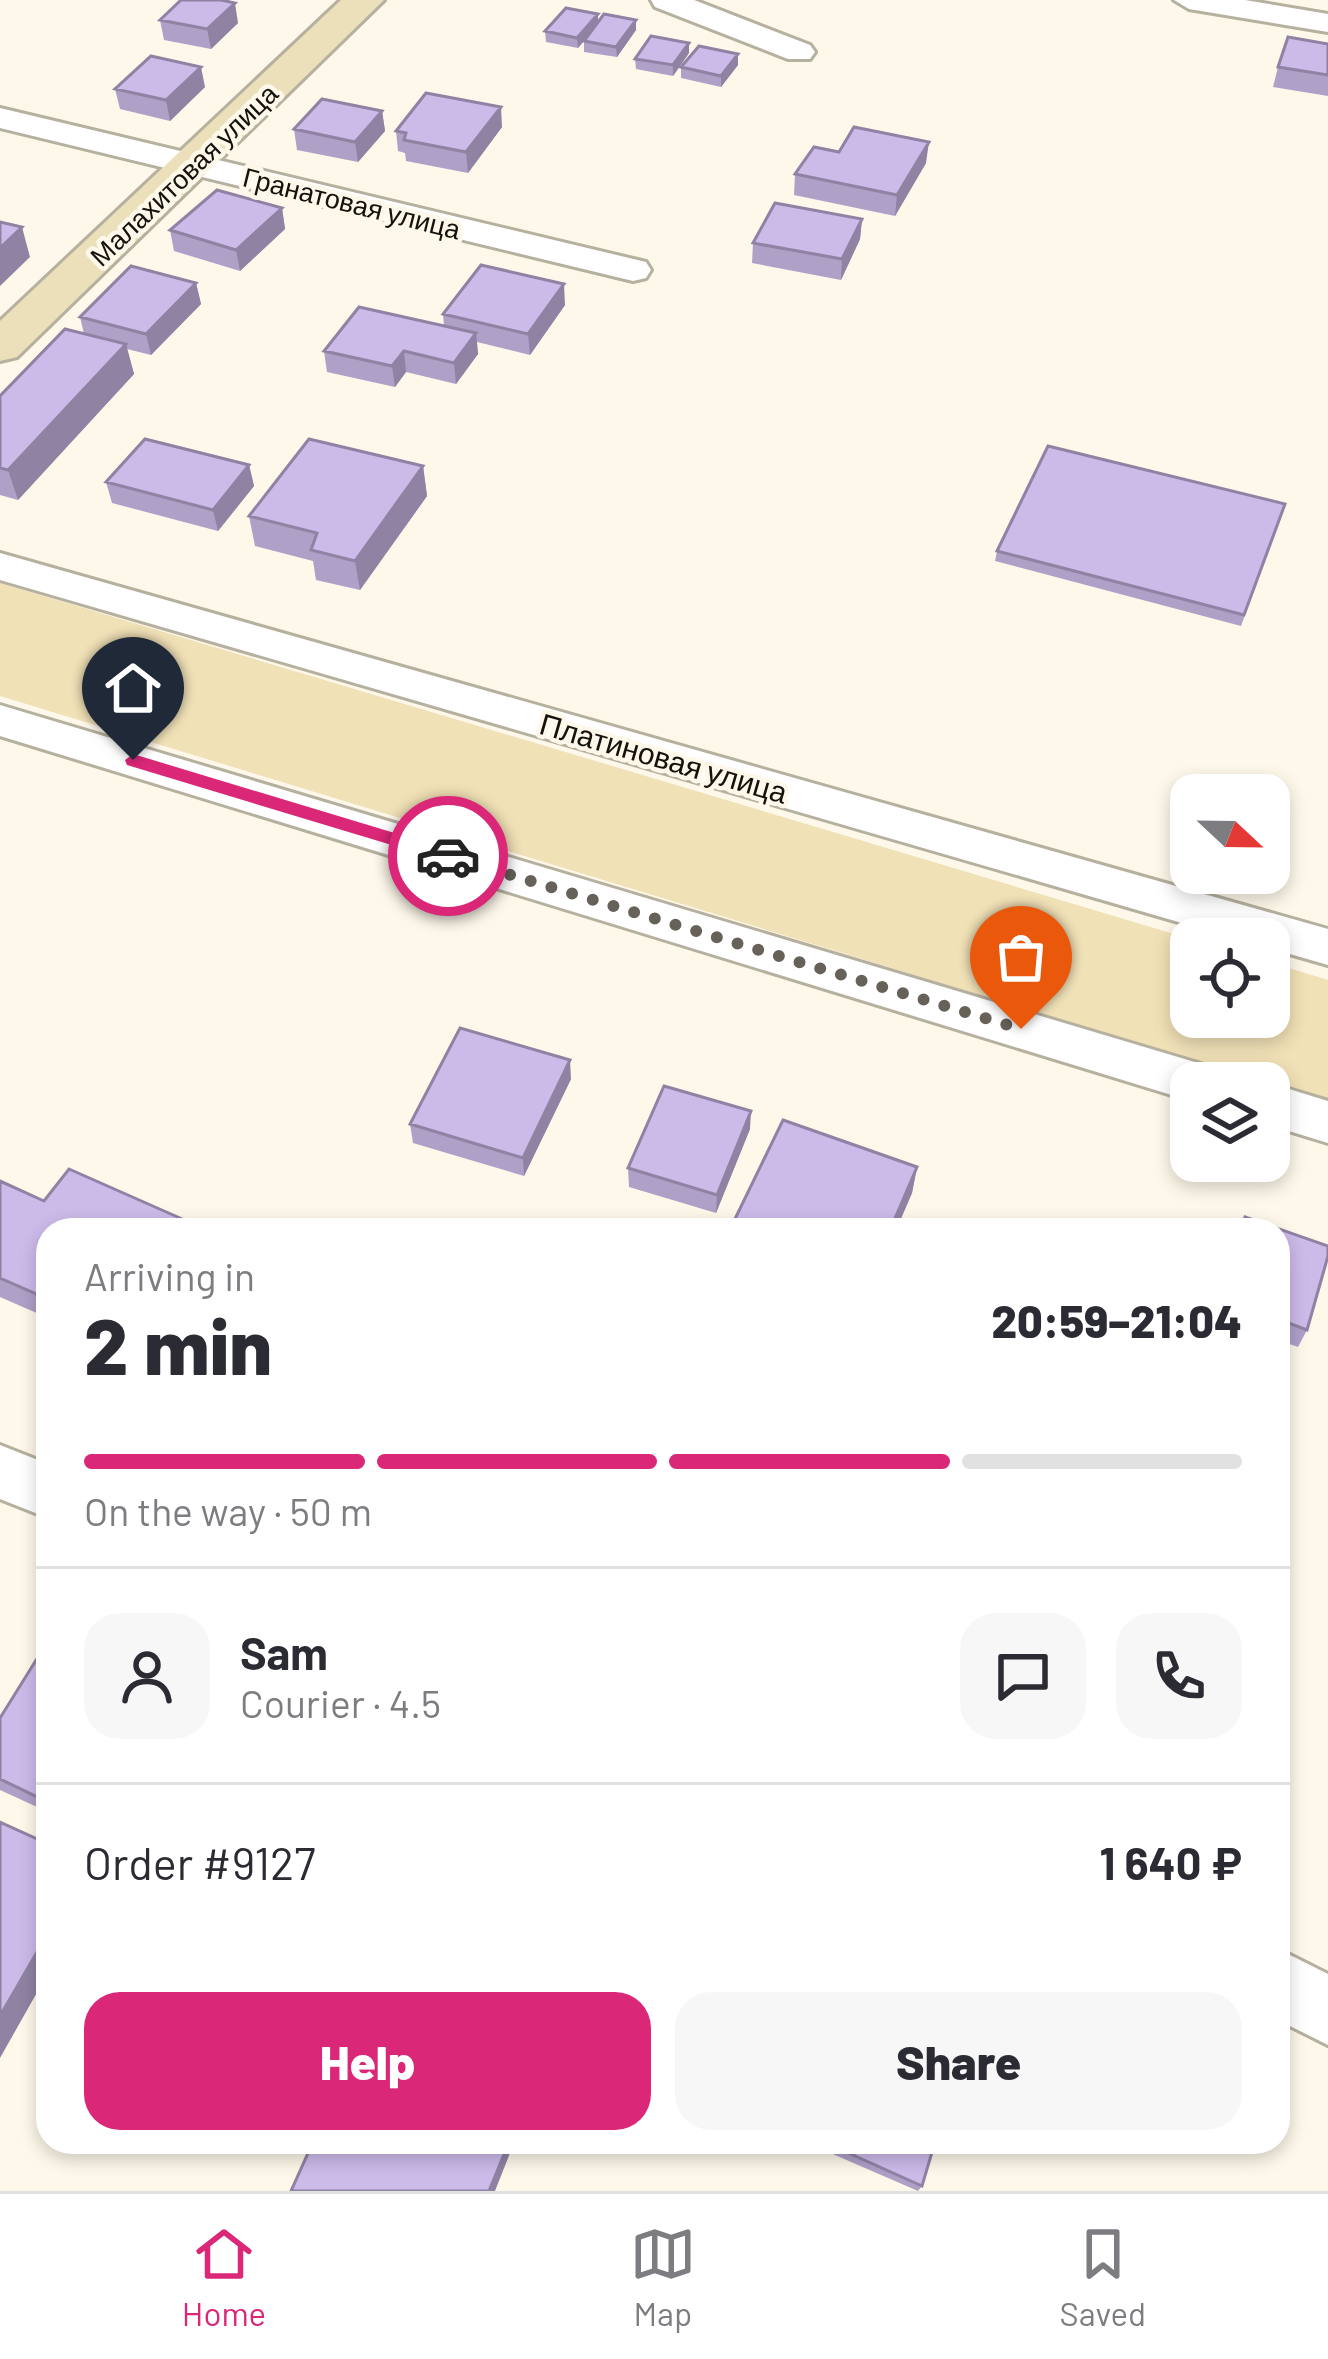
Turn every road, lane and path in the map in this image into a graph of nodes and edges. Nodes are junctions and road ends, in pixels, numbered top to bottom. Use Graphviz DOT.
graph roads {
  1 [pos="364,0"];
  2 [pos="667,0"];
  3 [pos="1189,0"];
  4 [pos="1328,23"];
  5 [pos="799,52"];
  6 [pos="0,118"];
  7 [pos="195,164"];
  8 [pos="633,270"];
  9 [pos="0,347"];
  10 [pos="0,566"];
  11 [pos="0,720"];
  12 [pos="1328,947"];
  13 [pos="1170,1075"];
  14 [pos="1290,1110"];
  15 [pos="1328,1122"];
  16 [pos="0,1472"];
  17 [pos="36,1486"];
  18 [pos="1290,1990"];
  19 [pos="1328,2011"];
  1 -- 7 [label="street, Малахитовая улица"];
  2 -- 5 [label="street"];
  3 -- 4 [label="street"];
  6 -- 7 [label="street, Гранатовая улица"];
  7 -- 8 [label="street, Гранатовая улица"];
  7 -- 9 [label="street, Малахитовая улица"];
  10 -- 12 [label="street, Платиновая улица"];
  11 -- 13 [label="street"];
  14 -- 15 [label="street"];
  16 -- 17 [label="street"];
  18 -- 19 [label="street"];
}
